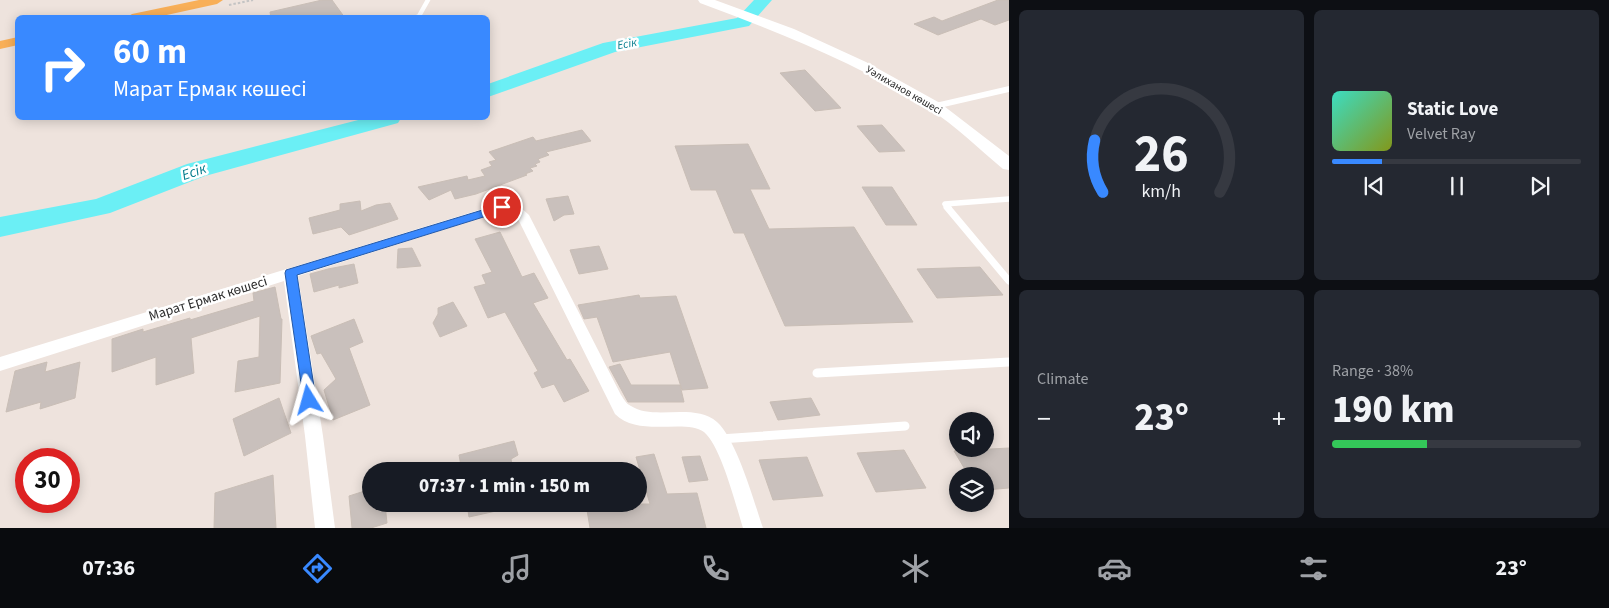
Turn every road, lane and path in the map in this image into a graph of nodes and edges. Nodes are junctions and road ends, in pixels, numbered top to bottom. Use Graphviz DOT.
graph roads {
  1 [pos="217,0"];
  2 [pos="428,0"];
  3 [pos="704,0"];
  4 [pos="153,15"];
  5 [pos="420,15"];
  6 [pos="15,42"];
  7 [pos="0,45"];
  8 [pos="1009,89"];
  9 [pos="935,106"];
  10 [pos="1009,165"];
  11 [pos="1009,200"];
  12 [pos="290,273"];
  13 [pos="1009,281"];
  14 [pos="1009,362"];
  15 [pos="0,364"];
  16 [pos="817,373"];
  17 [pos="905,426"];
  18 [pos="720,439"];
  19 [pos="325,528"];
  20 [pos="753,528"];
  1 -- 4 [label="main road"];
  2 -- 5 [label="lane"];
  3 -- 9 [label="main road, Уәлиханов көшесі"];
  6 -- 7 [label="main road"];
  8 -- 9 [label="street"];
  9 -- 10 [label="main road, Уәлиханов көшесі"];
  11 -- 13 [label="lane"];
  12 -- 15 [label="street, Марат Ермак көшесі"];
  12 -- 18 [label="street, Марат Ермак көшесі"];
  12 -- 19 [label="street"];
  14 -- 16 [label="lane"];
  17 -- 18 [label="lane"];
  18 -- 20 [label="street"];
}
